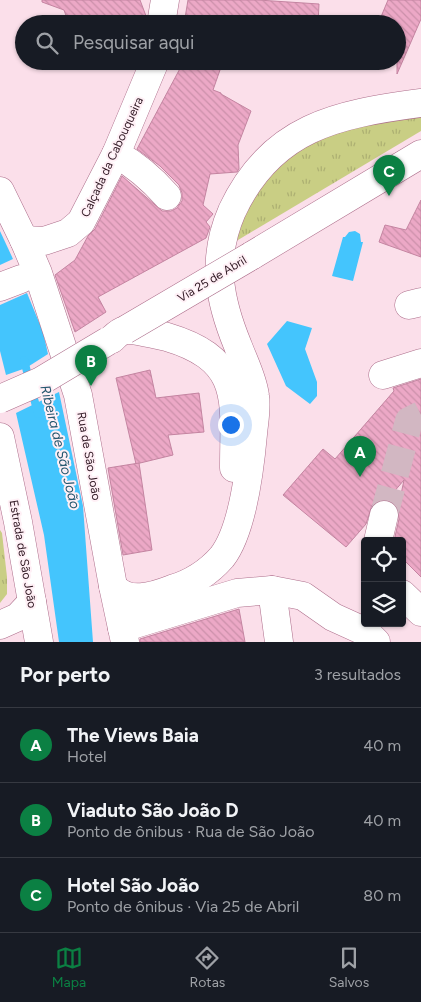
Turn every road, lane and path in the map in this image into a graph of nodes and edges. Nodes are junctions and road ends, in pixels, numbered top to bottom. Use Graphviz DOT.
graph roads {
  1 [pos="165,0"];
  2 [pos="162,15"];
  3 [pos="151,70"];
  4 [pos="421,103"];
  5 [pos="116,154"];
  6 [pos="421,154"];
  7 [pos="0,191"];
  8 [pos="167,196"];
  9 [pos="24,240"];
  10 [pos="20,280"];
  11 [pos="125,330"];
  12 [pos="421,362"];
  13 [pos="383,376"];
  14 [pos="0,399"];
  15 [pos="0,436"];
  16 [pos="234,535"];
  17 [pos="112,586"];
  18 [pos="272,590"];
  19 [pos="406,598"];
  20 [pos="32,602"];
  21 [pos="421,612"];
  22 [pos="0,625"];
  23 [pos="124,635"];
  24 [pos="39,642"];
  25 [pos="279,642"];
  26 [pos="376,642"];
  1 -- 2 [label="main road"];
  3 -- 5 [label="main road, Calçada da Cabouqueira"];
  4 -- 16 [label="main road"];
  5 -- 8 [label="main road"];
  5 -- 9 [label="main road, Calçada da Cabouqueira"];
  6 -- 11 [label="main road, Via 25 de Abril, bridge"];
  7 -- 9 [label="main road, Rua de São João"];
  9 -- 10 [label="main road, Rua de São João"];
  10 -- 17 [label="main road, Rua de São João"];
  11 -- 14 [label="main road, Via 25 de Abril, bridge"];
  11 -- 16 [label="main road"];
  12 -- 13 [label="main road"];
  15 -- 20 [label="main road, Estrada de São João"];
  16 -- 17 [label="main road"];
  17 -- 23 [label="main road, Rua de São João"];
  18 -- 23 [label="main road"];
  18 -- 25 [label="main road"];
  18 -- 26 [label="main road"];
  19 -- 21 [label="main road"];
  20 -- 22 [label="main road"];
  20 -- 24 [label="main road, Estrada de São João"];
}
